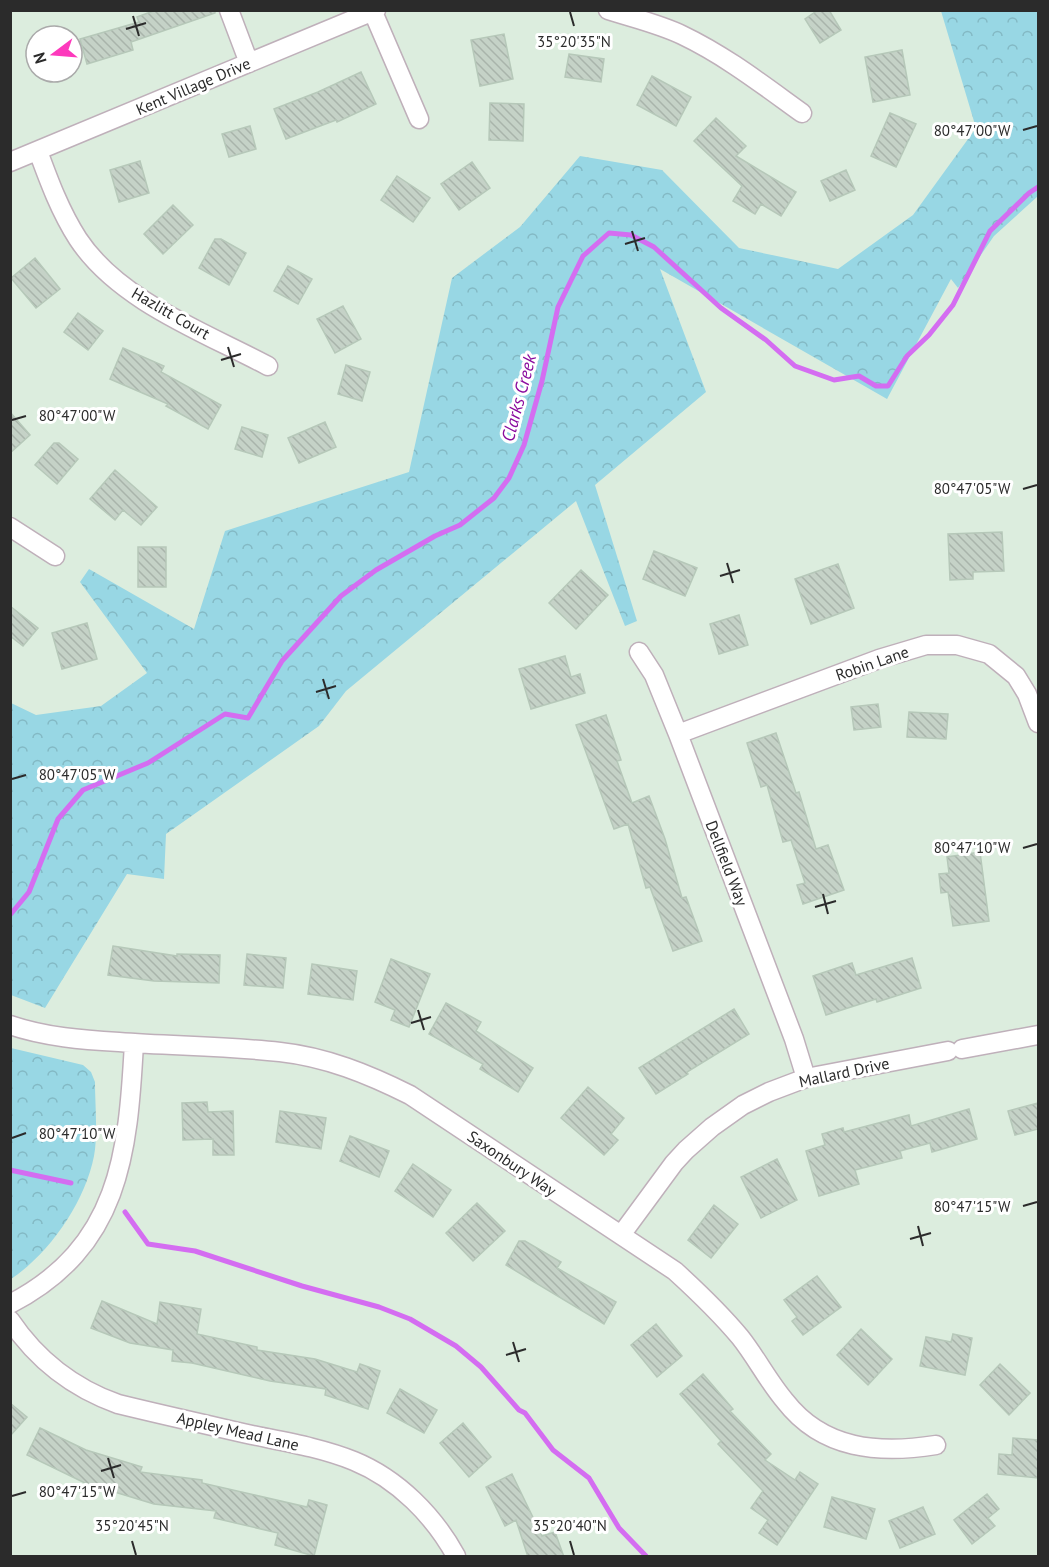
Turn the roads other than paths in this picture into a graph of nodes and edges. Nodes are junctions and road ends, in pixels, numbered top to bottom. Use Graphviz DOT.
graph roads {
  1 [pos="229,10"];
  2 [pos="608,10"];
  3 [pos="374,11"];
  4 [pos="249,63"];
  5 [pos="802,113"];
  6 [pos="419,119"];
  7 [pos="38,151"];
  8 [pos="10,162"];
  9 [pos="268,366"];
  10 [pos="10,527"];
  11 [pos="55,556"];
  12 [pos="639,652"];
  13 [pos="1038,723"];
  14 [pos="678,735"];
  15 [pos="10,1025"];
  16 [pos="1038,1035"];
  17 [pos="134,1043"];
  18 [pos="806,1078"];
  19 [pos="621,1235"];
  20 [pos="10,1304"];
  21 [pos="10,1320"];
  22 [pos="936,1445"];
  23 [pos="456,1557"];
  1 -- 4 [label="street"];
  2 -- 5 [label="street"];
  3 -- 4 [label="street, Kent Village Drive"];
  3 -- 6 [label="street"];
  4 -- 7 [label="street, Kent Village Drive"];
  7 -- 8 [label="street, Kent Village Drive"];
  7 -- 9 [label="street, Hazlitt Court"];
  10 -- 11 [label="street"];
  12 -- 14 [label="street, Dellfield Way"];
  13 -- 14 [label="street, Robin Lane"];
  14 -- 18 [label="street, Dellfield Way"];
  15 -- 17 [label="street, Saxonbury Way"];
  16 -- 18 [label="street, Mallard Drive"];
  17 -- 19 [label="street, Saxonbury Way"];
  17 -- 20 [label="street"];
  18 -- 19 [label="street, Mallard Drive"];
  19 -- 22 [label="street, Saxonbury Way"];
  21 -- 23 [label="street, Appley Mead Lane"];
}
